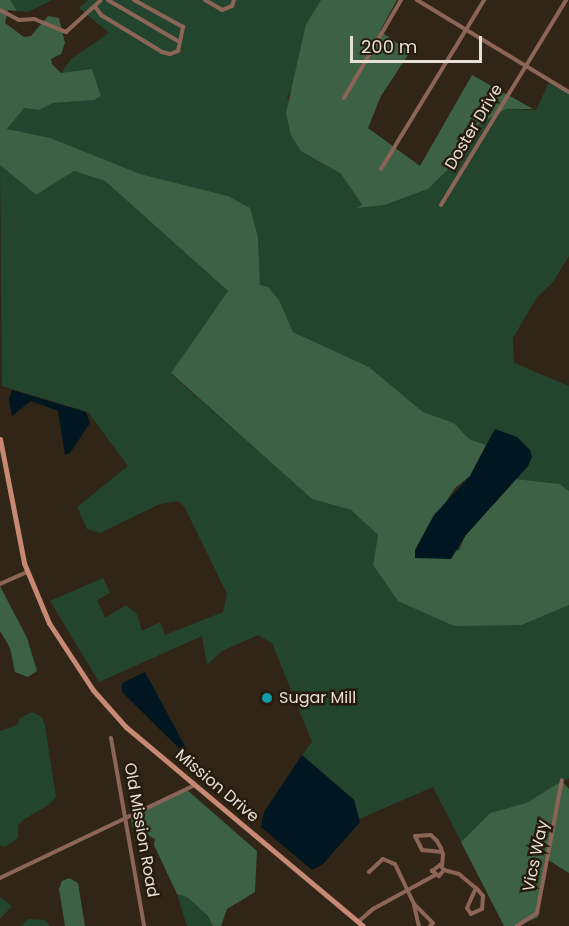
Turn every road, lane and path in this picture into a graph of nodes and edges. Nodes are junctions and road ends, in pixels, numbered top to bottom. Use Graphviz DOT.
graph roads {
  1 [pos="101,0"];
  2 [pos="108,0"];
  3 [pos="134,0"];
  4 [pos="205,0"];
  5 [pos="234,0"];
  6 [pos="401,0"];
  7 [pos="417,0"];
  8 [pos="483,0"];
  9 [pos="566,0"];
  10 [pos="96,8"];
  11 [pos="0,10"];
  12 [pos="466,27"];
  13 [pos="178,41"];
  14 [pos="526,65"];
  15 [pos="569,92"];
  16 [pos="344,98"];
  17 [pos="381,169"];
  18 [pos="441,205"];
  19 [pos="0,439"];
  20 [pos="28,572"];
  21 [pos="0,584"];
  22 [pos="111,738"];
  23 [pos="562,780"];
  24 [pos="195,785"];
  25 [pos="124,818"];
  26 [pos="442,852"];
  27 [pos="443,868"];
  28 [pos="369,872"];
  29 [pos="435,875"];
  30 [pos="0,878"];
  31 [pos="476,888"];
  32 [pos="407,891"];
  33 [pos="414,904"];
  34 [pos="361,924"];
  35 [pos="144,926"];
  36 [pos="419,926"];
  37 [pos="430,926"];
  38 [pos="517,926"];
  1 -- 10 [label="street"];
  2 -- 13 [label="street"];
  3 -- 13 [label="street"];
  4 -- 5 [label="street"];
  6 -- 16 [label="street"];
  7 -- 12 [label="street"];
  8 -- 12 [label="street"];
  9 -- 14 [label="street, Doster Drive"];
  10 -- 11 [label="street"];
  10 -- 13 [label="street"];
  12 -- 14 [label="street"];
  12 -- 17 [label="street"];
  14 -- 15 [label="street"];
  14 -- 18 [label="street, Doster Drive"];
  19 -- 20 [label="street"];
  20 -- 21 [label="street"];
  20 -- 24 [label="street, Mission Drive"];
  22 -- 25 [label="street, Old Mission Road"];
  23 -- 38 [label="street, Vics Way"];
  24 -- 25 [label="street"];
  24 -- 34 [label="street, Mission Drive"];
  25 -- 30 [label="street"];
  25 -- 35 [label="street, Old Mission Road"];
  26 -- 26 [label="street"];
  26 -- 27 [label="street"];
  27 -- 29 [label="street"];
  27 -- 29 [label="street"];
  27 -- 31 [label="street"];
  28 -- 32 [label="street"];
  29 -- 32 [label="street"];
  31 -- 31 [label="street"];
  32 -- 33 [label="street"];
  32 -- 34 [label="street"];
  33 -- 36 [label="street"];
  33 -- 37 [label="street"];
}
